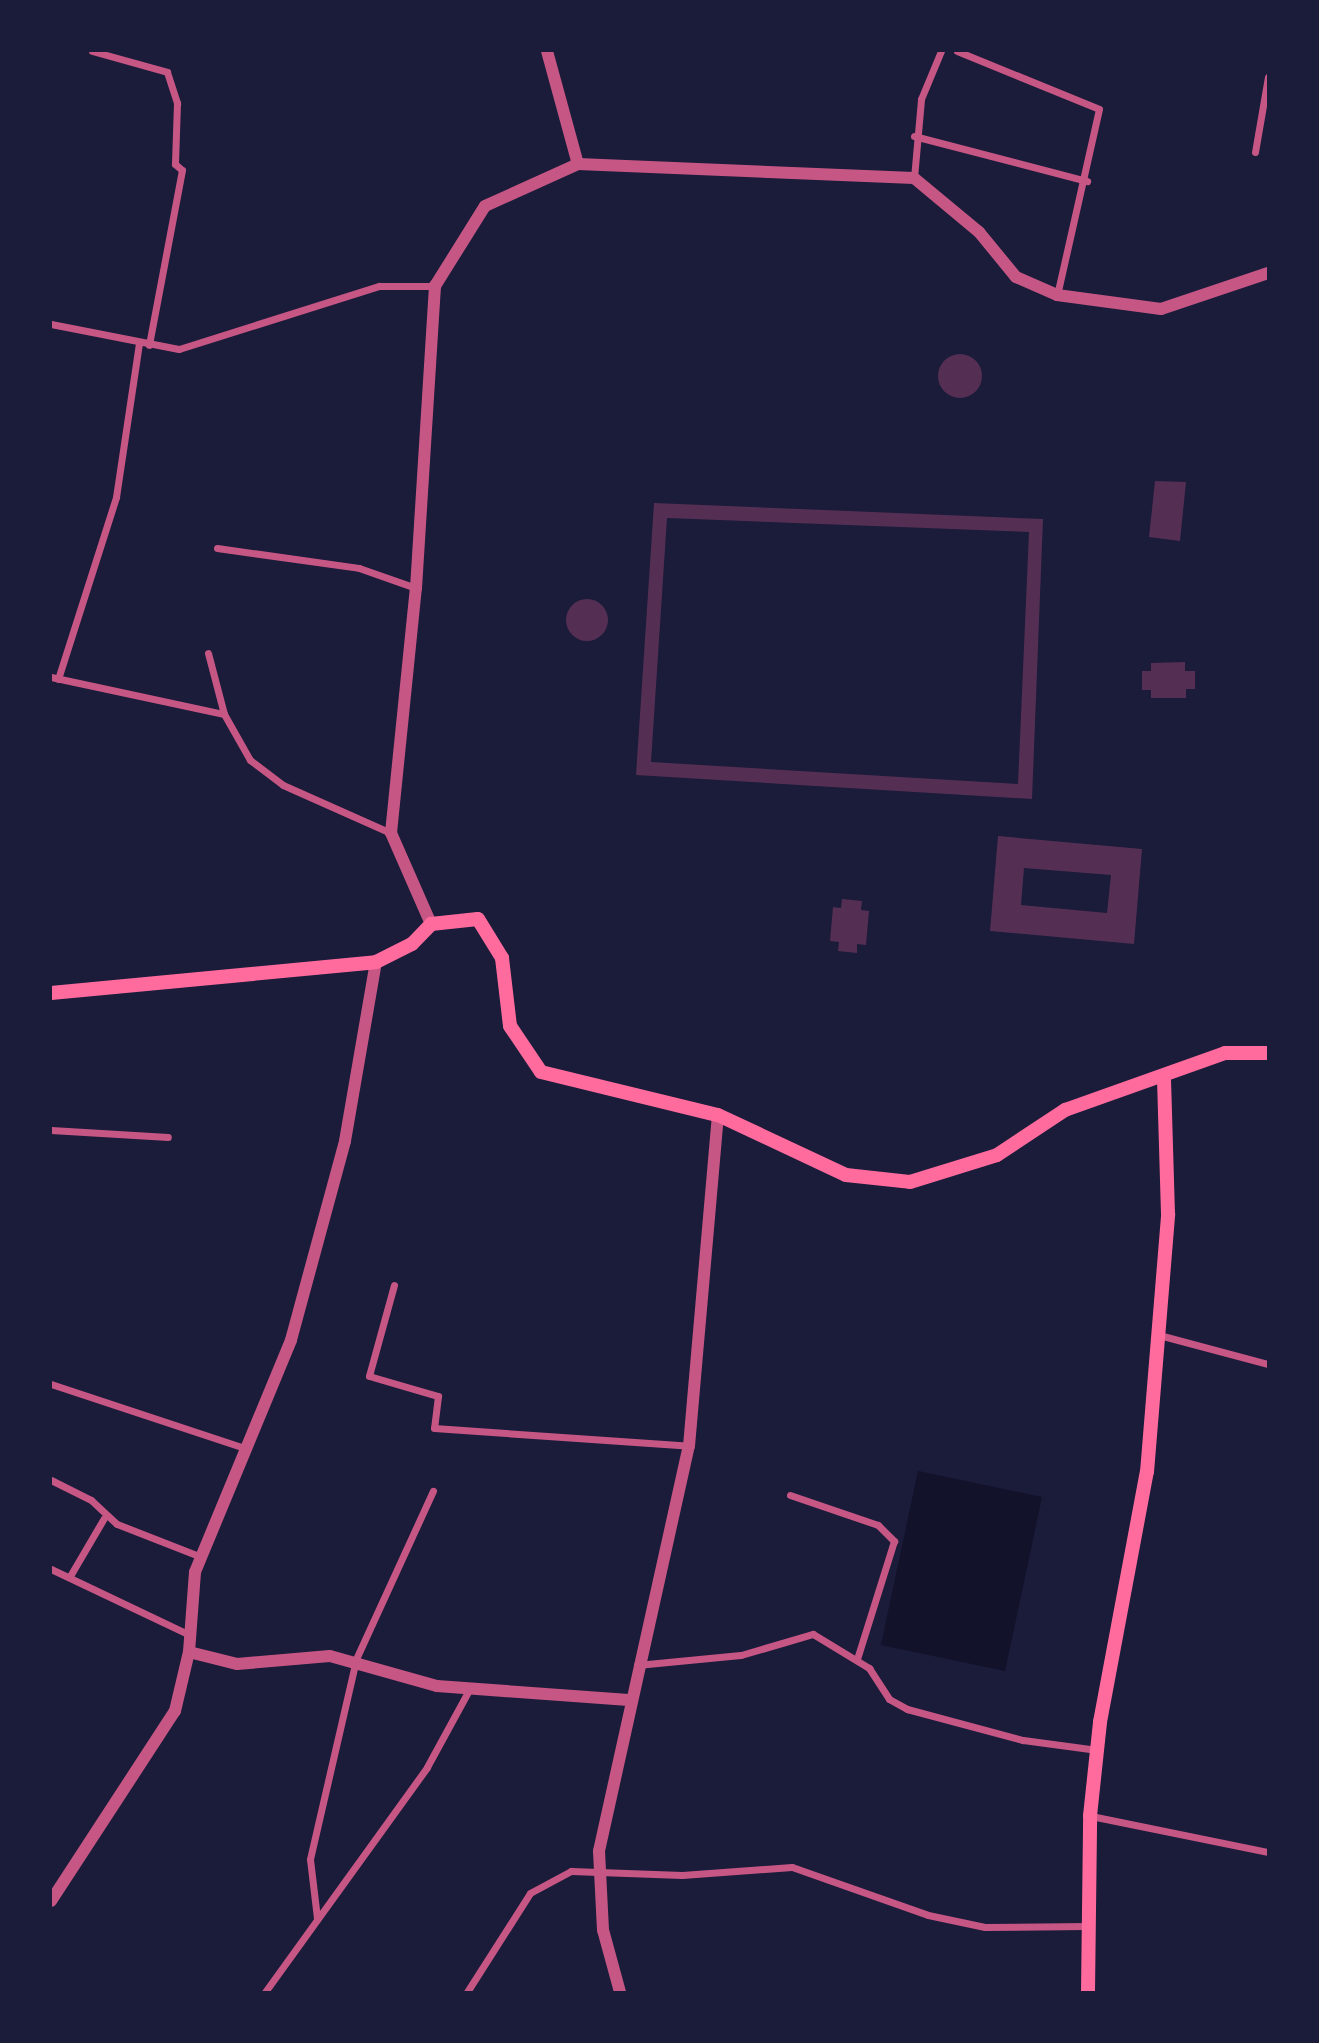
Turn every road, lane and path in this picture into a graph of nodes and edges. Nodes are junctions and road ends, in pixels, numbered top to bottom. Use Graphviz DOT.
graph roads {
  1 [pos="92,51"];
  2 [pos="547,51"];
  3 [pos="942,51"];
  4 [pos="957,51"];
  5 [pos="1268,77"];
  6 [pos="914,136"];
  7 [pos="1255,152"];
  8 [pos="578,164"];
  9 [pos="914,178"];
  10 [pos="1087,181"];
  11 [pos="1268,273"];
  12 [pos="435,286"];
  13 [pos="1057,295"];
  14 [pos="51,324"];
  15 [pos="139,343"];
  16 [pos="149,345"];
  17 [pos="217,548"];
  18 [pos="416,588"];
  19 [pos="208,653"];
  20 [pos="54,678"];
  21 [pos="224,714"];
  22 [pos="391,833"];
  23 [pos="431,924"];
  24 [pos="376,962"];
  25 [pos="51,993"];
  26 [pos="1268,1053"];
  27 [pos="1164,1078"];
  28 [pos="718,1115"];
  29 [pos="51,1130"];
  30 [pos="168,1137"];
  31 [pos="394,1285"];
  32 [pos="1158,1335"];
  33 [pos="1268,1364"];
  34 [pos="51,1384"];
  35 [pos="688,1446"];
  36 [pos="248,1449"];
  37 [pos="51,1480"];
  38 [pos="433,1491"];
  39 [pos="790,1495"];
  40 [pos="104,1518"];
  41 [pos="201,1557"];
  42 [pos="51,1569"];
  43 [pos="70,1576"];
  44 [pos="190,1635"];
  45 [pos="190,1652"];
  46 [pos="356,1660"];
  47 [pos="857,1660"];
  48 [pos="636,1665"];
  49 [pos="470,1688"];
  50 [pos="628,1700"];
  51 [pos="1097,1750"];
  52 [pos="1090,1816"];
  53 [pos="1268,1852"];
  54 [pos="600,1870"];
  55 [pos="51,1901"];
  56 [pos="317,1918"];
  57 [pos="1088,1926"];
  58 [pos="265,1992"];
  59 [pos="467,1992"];
  60 [pos="620,1992"];
  61 [pos="1088,1992"];
  1 -- 16 [label="street"];
  2 -- 8 [label="street"];
  3 -- 6 [label="street"];
  4 -- 10 [label="street"];
  5 -- 7 [label="street"];
  6 -- 9 [label="street"];
  6 -- 10 [label="street"];
  8 -- 9 [label="street"];
  8 -- 12 [label="street"];
  9 -- 13 [label="street"];
  10 -- 13 [label="street"];
  11 -- 13 [label="street"];
  12 -- 16 [label="street"];
  12 -- 18 [label="street"];
  14 -- 15 [label="street"];
  15 -- 16 [label="street"];
  15 -- 20 [label="street"];
  17 -- 18 [label="street"];
  18 -- 22 [label="street"];
  19 -- 21 [label="street"];
  20 -- 21 [label="street"];
  21 -- 22 [label="street"];
  22 -- 23 [label="street"];
  23 -- 24 [label="main road"];
  23 -- 28 [label="main road"];
  24 -- 25 [label="main road"];
  24 -- 36 [label="street"];
  26 -- 27 [label="main road"];
  27 -- 28 [label="main road"];
  27 -- 32 [label="main road"];
  28 -- 35 [label="street"];
  29 -- 30 [label="street"];
  31 -- 35 [label="street"];
  32 -- 33 [label="street"];
  32 -- 51 [label="main road"];
  34 -- 36 [label="street"];
  35 -- 48 [label="street"];
  36 -- 41 [label="street"];
  37 -- 40 [label="street"];
  38 -- 46 [label="street"];
  39 -- 47 [label="street"];
  40 -- 41 [label="street"];
  40 -- 43 [label="street"];
  41 -- 44 [label="street"];
  42 -- 43 [label="street"];
  43 -- 44 [label="street"];
  44 -- 45 [label="street"];
  45 -- 46 [label="street"];
  45 -- 55 [label="street"];
  46 -- 49 [label="street"];
  46 -- 56 [label="street"];
  47 -- 48 [label="street"];
  47 -- 51 [label="street"];
  48 -- 50 [label="street"];
  49 -- 50 [label="street"];
  49 -- 56 [label="street"];
  50 -- 54 [label="street"];
  51 -- 52 [label="main road"];
  52 -- 53 [label="street"];
  52 -- 57 [label="main road"];
  54 -- 57 [label="street"];
  54 -- 59 [label="street"];
  54 -- 60 [label="street"];
  56 -- 58 [label="street"];
  57 -- 61 [label="main road"];
}
